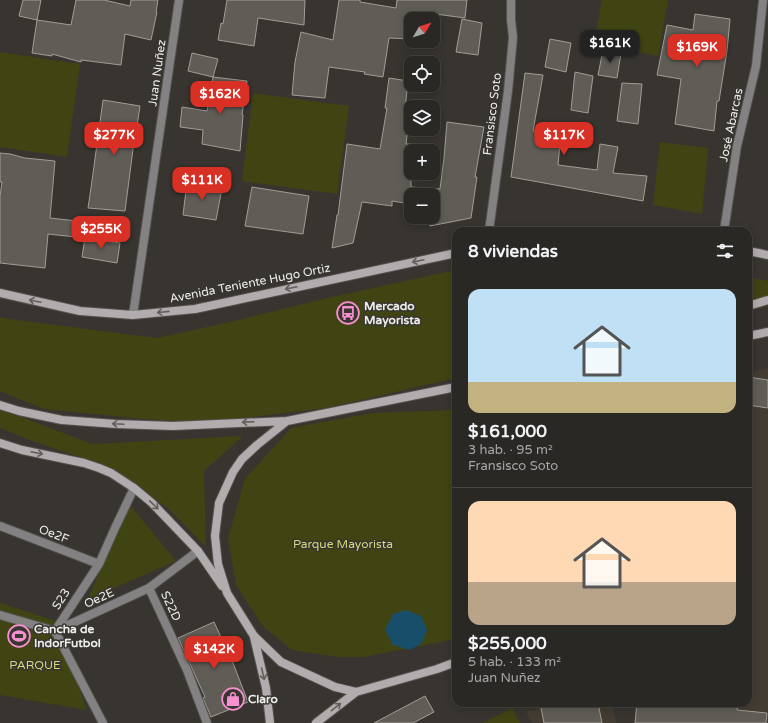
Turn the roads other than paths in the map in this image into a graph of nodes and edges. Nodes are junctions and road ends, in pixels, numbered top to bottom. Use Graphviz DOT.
graph roads {
  1 [pos="179,0"];
  2 [pos="511,0"];
  3 [pos="763,0"];
  4 [pos="490,227"];
  5 [pos="725,227"];
  6 [pos="752,253"];
  7 [pos="452,254"];
  8 [pos="768,255"];
  9 [pos="0,293"];
  10 [pos="768,300"];
  11 [pos="752,305"];
  12 [pos="133,315"];
  13 [pos="768,332"];
  14 [pos="752,335"];
  15 [pos="452,389"];
  16 [pos="0,405"];
  17 [pos="286,421"];
  18 [pos="0,443"];
  19 [pos="134,488"];
  20 [pos="0,526"];
  21 [pos="198,551"];
  22 [pos="99,564"];
  23 [pos="149,588"];
  24 [pos="227,593"];
  25 [pos="0,615"];
  26 [pos="55,631"];
  27 [pos="254,636"];
  28 [pos="452,663"];
  29 [pos="356,692"];
  30 [pos="103,723"];
  31 [pos="206,723"];
  32 [pos="270,723"];
  33 [pos="316,723"];
  1 -- 12 [label="street, Juan Nuñez"];
  2 -- 4 [label="street, Fransisco Soto"];
  3 -- 5 [label="street, José Abarcas"];
  6 -- 8 [label="main road"];
  7 -- 12 [label="main road, Avenida Teniente Hugo Ortiz, one-way"];
  12 -- 9 [label="main road, Avenida Teniente Hugo Ortiz, one-way"];
  10 -- 11 [label="main road"];
  13 -- 14 [label="main road"];
  15 -- 17 [label="main road"];
  17 -- 16 [label="main road, one-way"];
  17 -- 24 [label="main road"];
  18 -- 19 [label="main road, one-way"];
  19 -- 21 [label="main road, one-way"];
  19 -- 22 [label="street, S23"];
  20 -- 22 [label="street, Oe2F"];
  21 -- 23 [label="street, Oe2E"];
  21 -- 24 [label="main road"];
  22 -- 26 [label="street, S23"];
  23 -- 26 [label="street, Oe2E"];
  23 -- 31 [label="street, S22D"];
  24 -- 27 [label="main road"];
  25 -- 26 [label="street"];
  26 -- 30 [label="street"];
  27 -- 29 [label="main road"];
  27 -- 32 [label="main road, one-way"];
  28 -- 29 [label="main road"];
  33 -- 29 [label="main road, one-way"];
}
